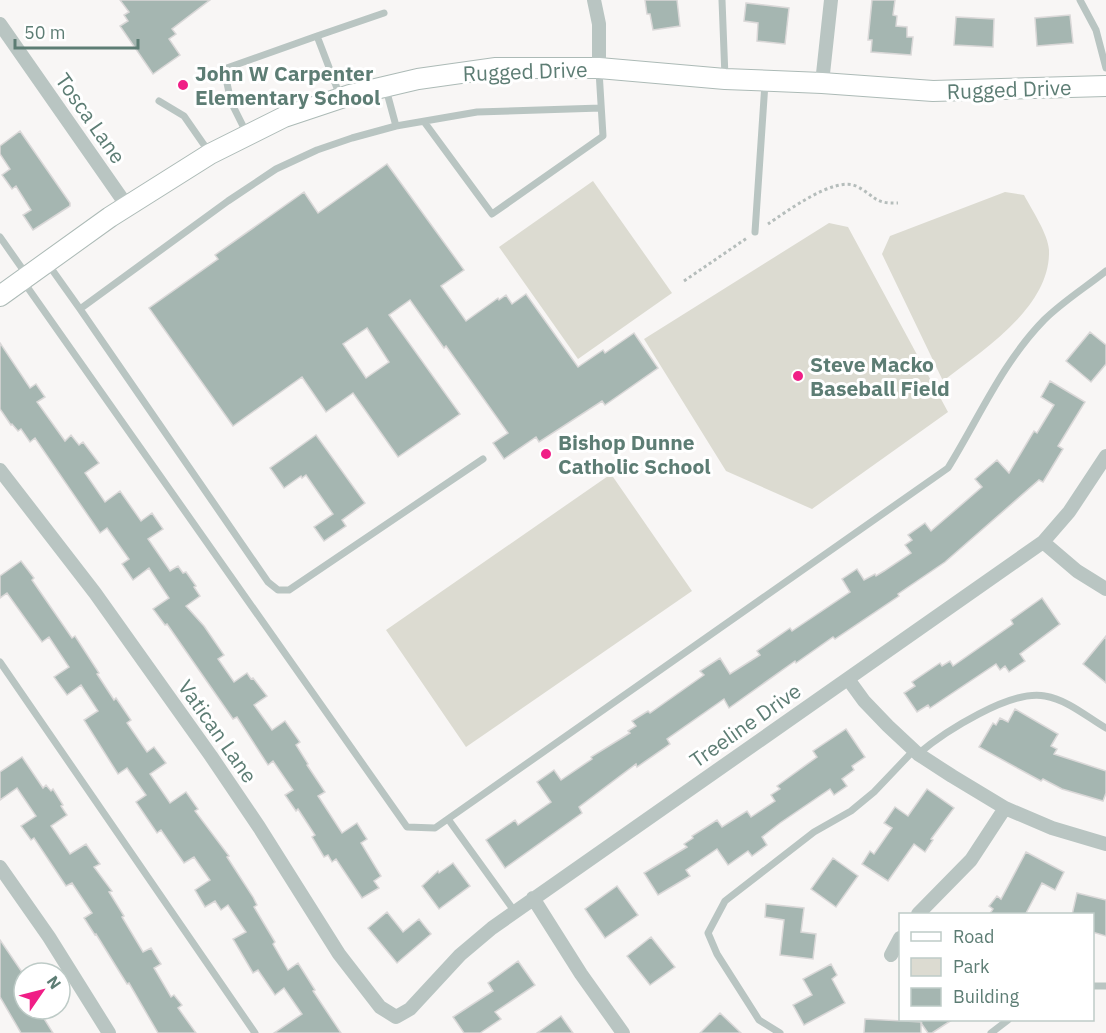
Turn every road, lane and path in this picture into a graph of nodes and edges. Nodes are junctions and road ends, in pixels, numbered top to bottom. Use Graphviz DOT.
graph roads {
  1 [pos="594,0"];
  2 [pos="722,0"];
  3 [pos="831,0"];
  4 [pos="1080,0"];
  5 [pos="384,13"];
  6 [pos="0,24"];
  7 [pos="317,36"];
  8 [pos="599,68"];
  9 [pos="1106,68"];
  10 [pos="725,79"];
  11 [pos="765,80"];
  12 [pos="822,83"];
  13 [pos="1106,86"];
  14 [pos="385,87"];
  15 [pos="341,98"];
  16 [pos="159,101"];
  17 [pos="601,108"];
  18 [pos="425,123"];
  19 [pos="396,126"];
  20 [pos="247,135"];
  21 [pos="210,154"];
  22 [pos="898,203"];
  23 [pos="127,206"];
  24 [pos="755,232"];
  25 [pos="0,237"];
  26 [pos="47,262"];
  27 [pos="1106,271"];
  28 [pos="25,278"];
  29 [pos="684,281"];
  30 [pos="0,296"];
  31 [pos="80,309"];
  32 [pos="1106,456"];
  33 [pos="483,459"];
  34 [pos="0,470"];
  35 [pos="1043,542"];
  36 [pos="1106,589"];
  37 [pos="0,662"];
  38 [pos="848,679"];
  39 [pos="1106,728"];
  40 [pos="916,752"];
  41 [pos="1005,808"];
  42 [pos="448,819"];
  43 [pos="1106,844"];
  44 [pos="0,867"];
  45 [pos="533,898"];
  46 [pos="515,912"];
  47 [pos="920,913"];
  48 [pos="899,940"];
  49 [pos="891,955"];
  50 [pos="396,1017"];
  51 [pos="1007,1021"];
  52 [pos="109,1033"];
  53 [pos="255,1033"];
  54 [pos="623,1033"];
  55 [pos="780,1033"];
  56 [pos="991,1033"];
  1 -- 8 [label="street"];
  2 -- 10 [label="lane"];
  3 -- 12 [label="street"];
  4 -- 9 [label="lane"];
  5 -- 7 [label="lane"];
  6 -- 23 [label="street, Tosca Lane"];
  7 -- 15 [label="lane"];
  7 -- 20 [label="lane"];
  8 -- 10 [label="street, Rugged Drive"];
  8 -- 14 [label="street, Rugged Drive"];
  8 -- 17 [label="lane"];
  10 -- 11 [label="street, Rugged Drive"];
  11 -- 12 [label="street, Rugged Drive"];
  11 -- 24 [label="lane"];
  12 -- 13 [label="street, Rugged Drive"];
  14 -- 15 [label="street, Rugged Drive"];
  14 -- 19 [label="lane"];
  15 -- 20 [label="street, Rugged Drive"];
  16 -- 21 [label="lane"];
  17 -- 18 [label="lane"];
  17 -- 18 [label="lane"];
  18 -- 19 [label="lane"];
  19 -- 31 [label="lane"];
  20 -- 21 [label="street, Rugged Drive"];
  21 -- 23 [label="street, Rugged Drive"];
  22 -- 24 [label="path"];
  23 -- 26 [label="street, Rugged Drive"];
  24 -- 29 [label="path"];
  25 -- 28 [label="lane"];
  26 -- 28 [label="street, Rugged Drive"];
  26 -- 31 [label="lane"];
  27 -- 42 [label="lane"];
  28 -- 30 [label="street, Rugged Drive"];
  28 -- 42 [label="lane"];
  31 -- 33 [label="lane"];
  32 -- 35 [label="street, Treeline Drive"];
  34 -- 50 [label="street, Vatican Lane"];
  35 -- 36 [label="street"];
  35 -- 38 [label="street, Treeline Drive"];
  37 -- 53 [label="lane"];
  38 -- 40 [label="street"];
  38 -- 45 [label="street, Treeline Drive"];
  39 -- 40 [label="lane"];
  40 -- 41 [label="street"];
  40 -- 55 [label="lane"];
  41 -- 43 [label="street"];
  41 -- 47 [label="street"];
  42 -- 46 [label="lane"];
  44 -- 52 [label="street"];
  45 -- 46 [label="street, Treeline Drive"];
  45 -- 54 [label="street"];
  46 -- 50 [label="street, Treeline Drive"];
  48 -- 49 [label="street"];
  51 -- 56 [label="lane"];
}
